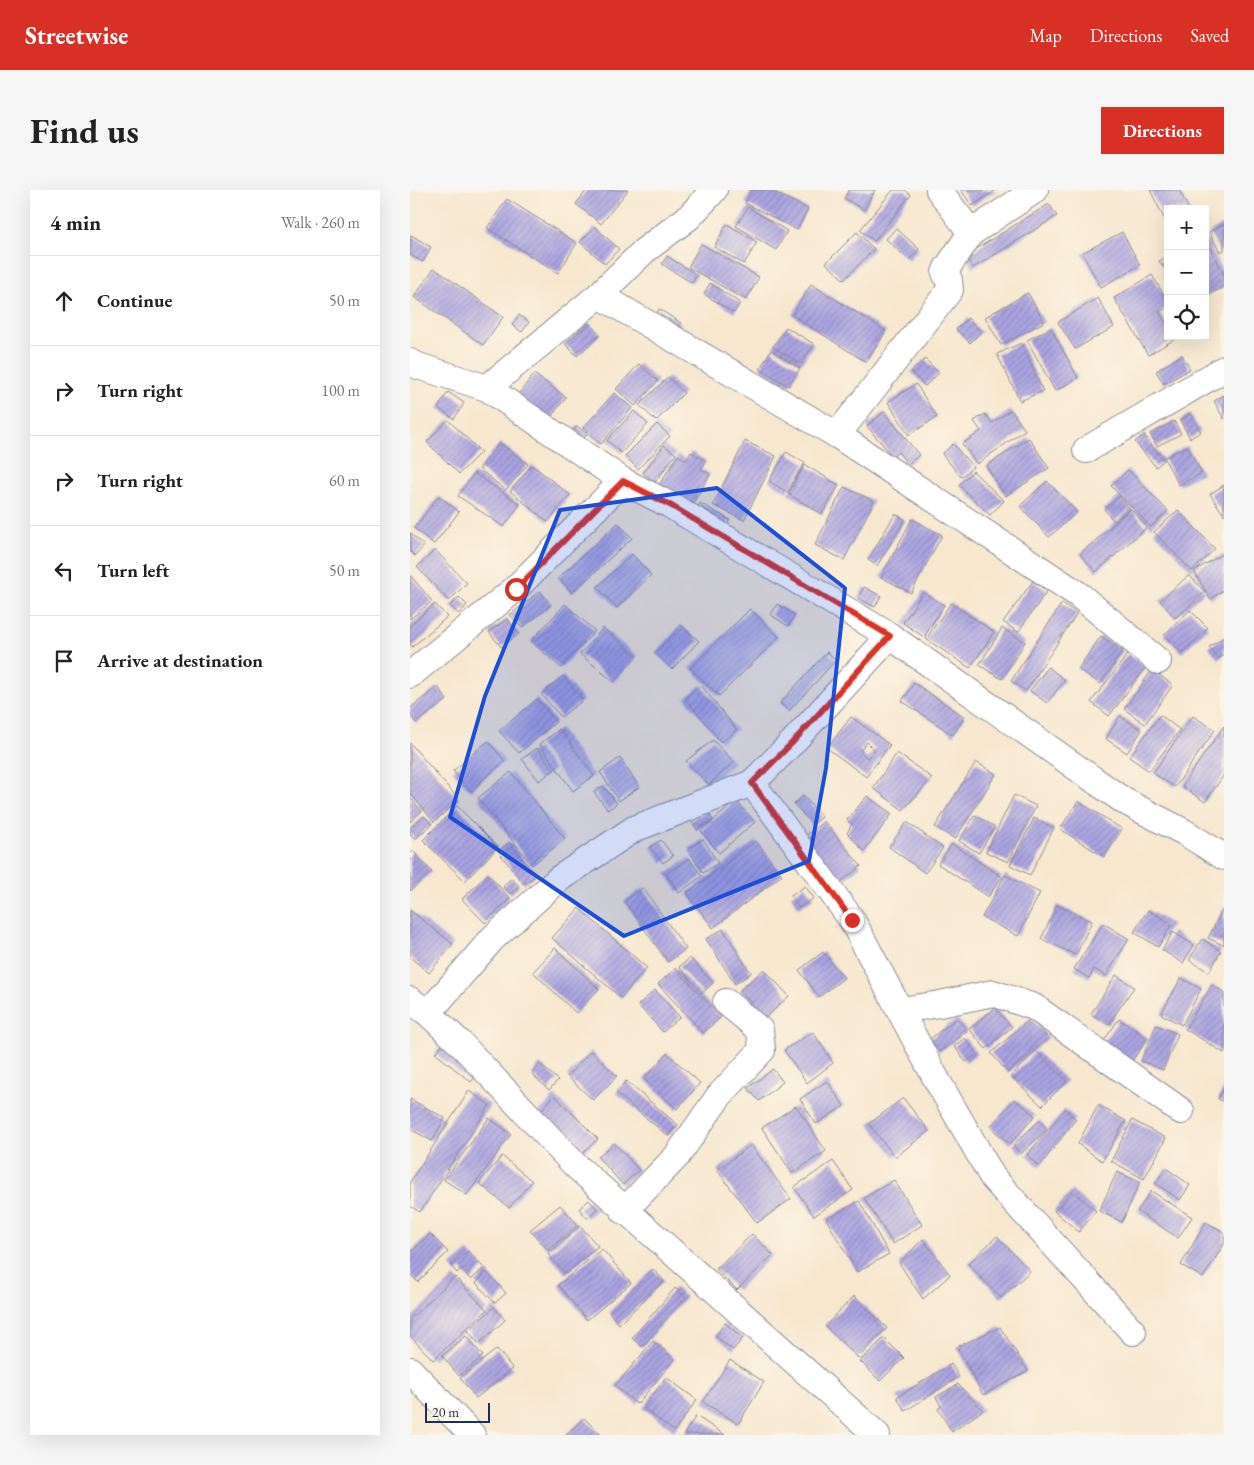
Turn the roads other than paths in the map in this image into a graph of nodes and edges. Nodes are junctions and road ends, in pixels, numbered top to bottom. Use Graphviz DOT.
graph roads {
  1 [pos="714,190"];
  2 [pos="939,190"];
  3 [pos="1035,190"];
  4 [pos="971,233"];
  5 [pos="599,296"];
  6 [pos="410,362"];
  7 [pos="1224,369"];
  8 [pos="487,388"];
  9 [pos="838,435"];
  10 [pos="1086,450"];
  11 [pos="623,481"];
  12 [pos="890,636"];
  13 [pos="1158,661"];
  14 [pos="410,675"];
  15 [pos="752,783"];
  16 [pos="1224,857"];
  17 [pos="726,1002"];
  18 [pos="419,1006"];
  19 [pos="901,1010"];
  20 [pos="1180,1111"];
  21 [pos="624,1211"];
  22 [pos="1133,1332"];
  23 [pos="410,1370"];
  24 [pos="472,1435"];
  25 [pos="877,1435"];
  1 -- 5 [label="street"];
  2 -- 4 [label="street"];
  3 -- 4 [label="street"];
  4 -- 9 [label="street"];
  5 -- 8 [label="street"];
  5 -- 9 [label="street"];
  6 -- 8 [label="street"];
  7 -- 10 [label="street"];
  8 -- 11 [label="street"];
  9 -- 13 [label="street"];
  11 -- 12 [label="street"];
  11 -- 14 [label="street"];
  12 -- 15 [label="street"];
  12 -- 16 [label="street"];
  15 -- 18 [label="street"];
  15 -- 19 [label="street"];
  17 -- 21 [label="street"];
  18 -- 21 [label="street"];
  19 -- 20 [label="street"];
  19 -- 22 [label="street"];
  21 -- 25 [label="street"];
  23 -- 24 [label="street"];
}
